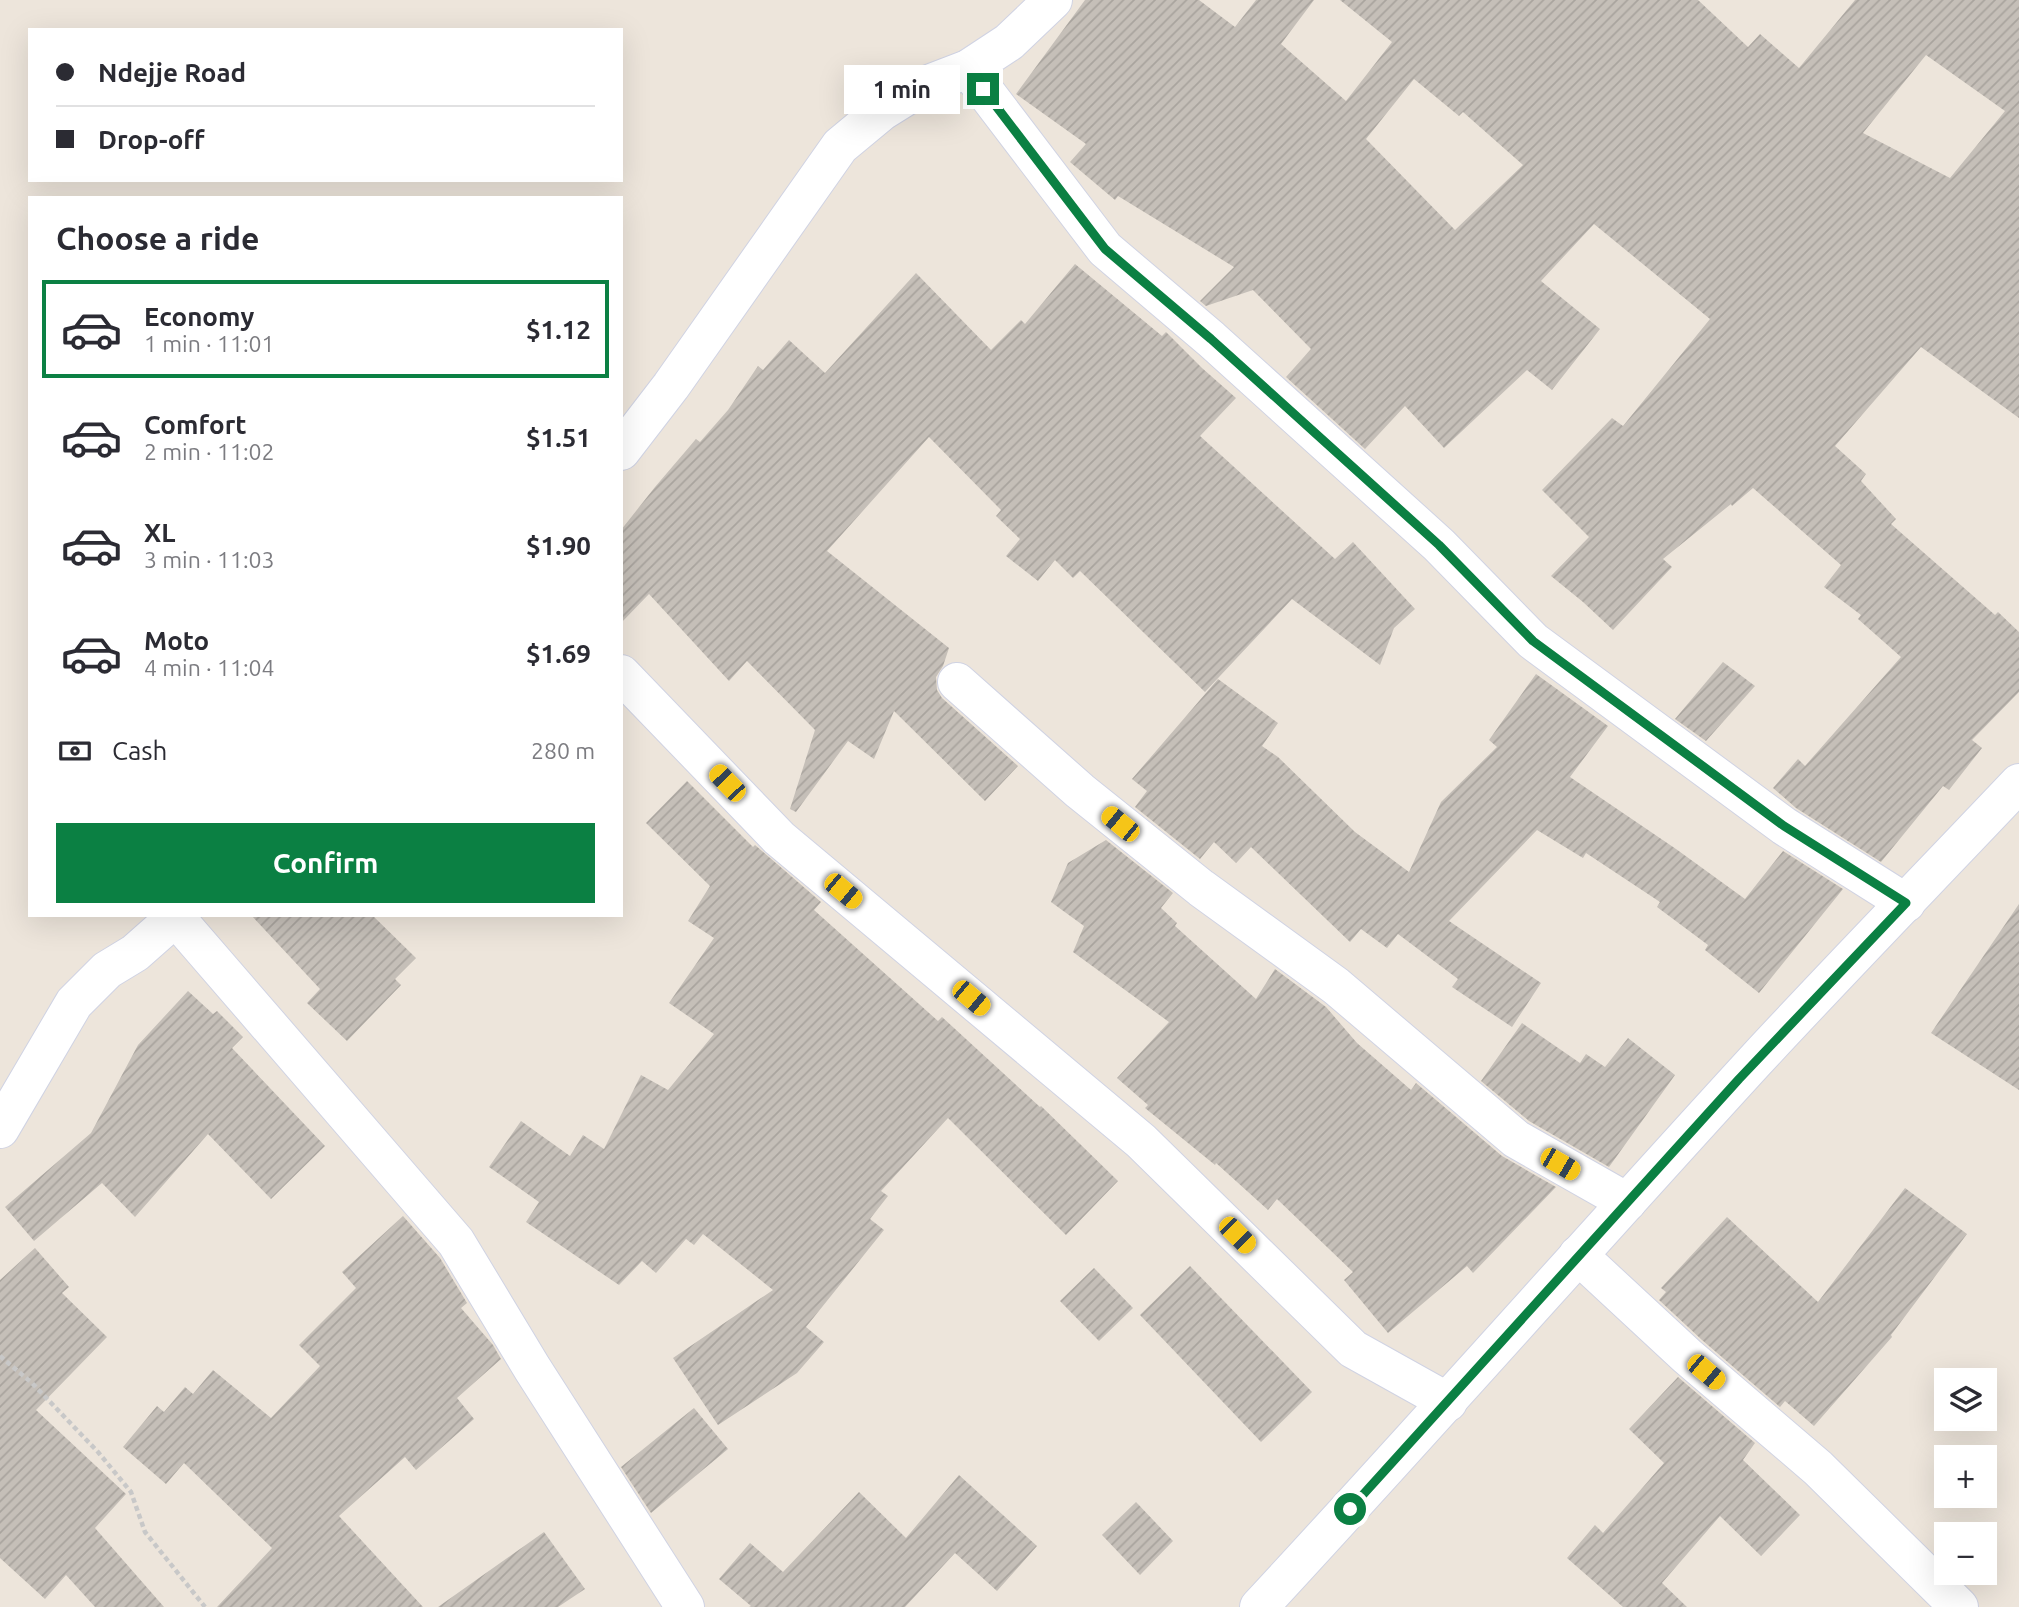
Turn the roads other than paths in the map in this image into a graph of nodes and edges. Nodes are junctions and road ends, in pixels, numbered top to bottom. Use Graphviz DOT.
graph roads {
  1 [pos="1053,0"];
  2 [pos="968,69"];
  3 [pos="623,448"];
  4 [pos="623,676"];
  5 [pos="957,682"];
  6 [pos="2019,783"];
  7 [pos="1906,903"];
  8 [pos="176,917"];
  9 [pos="178,917"];
  10 [pos="0,1129"];
  11 [pos="1627,1202"];
  12 [pos="1578,1255"];
  13 [pos="1448,1402"];
  14 [pos="685,1607"];
  15 [pos="1259,1607"];
  16 [pos="1959,1607"];
  1 -- 2 [label="street"];
  2 -- 3 [label="street"];
  2 -- 7 [label="street"];
  4 -- 13 [label="street"];
  5 -- 11 [label="street"];
  6 -- 7 [label="street"];
  7 -- 11 [label="street"];
  8 -- 10 [label="street"];
  9 -- 14 [label="street"];
  11 -- 12 [label="street"];
  12 -- 13 [label="street"];
  12 -- 16 [label="street"];
  13 -- 15 [label="street"];
}
